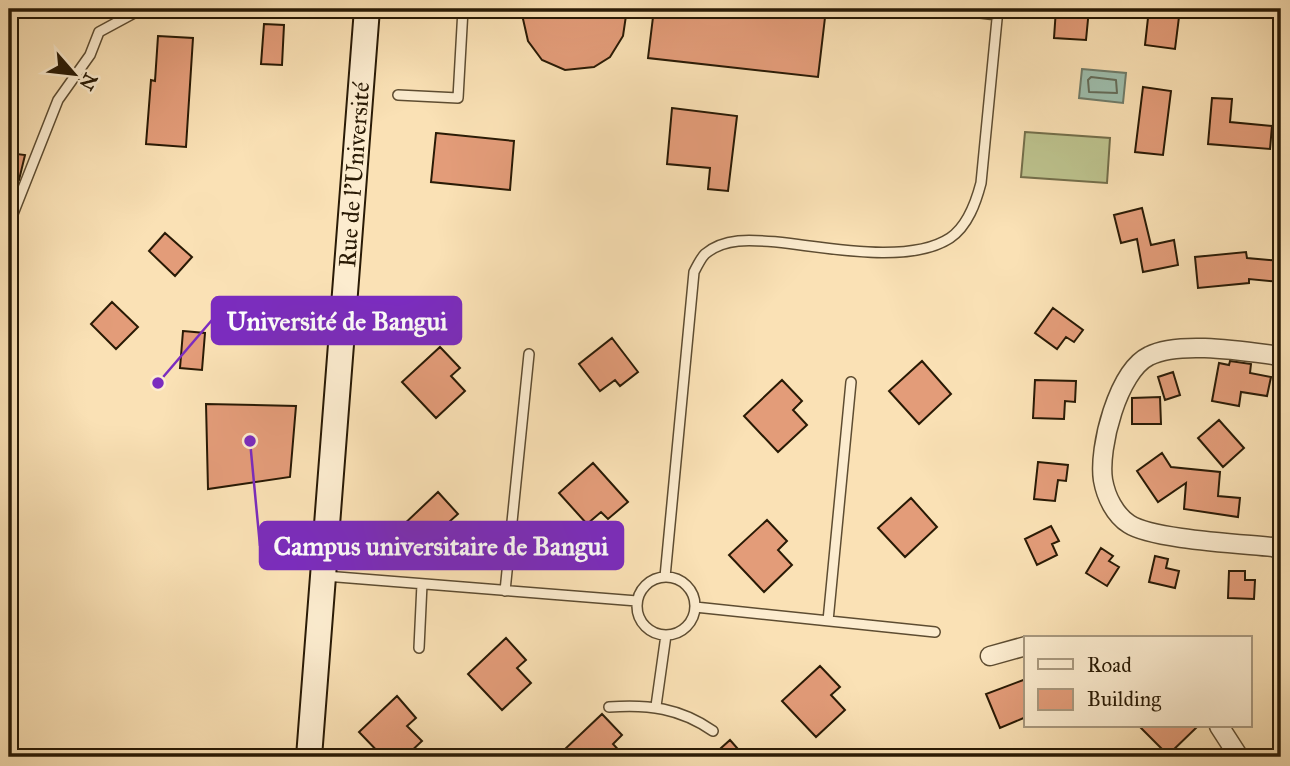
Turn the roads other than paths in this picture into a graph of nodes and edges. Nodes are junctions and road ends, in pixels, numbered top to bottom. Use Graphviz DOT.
graph roads {
  1 [pos="367,9"];
  2 [pos="463,9"];
  3 [pos="947,9"];
  4 [pos="227,12"];
  5 [pos="997,12"];
  6 [pos="398,94"];
  7 [pos="9,224"];
  8 [pos="528,354"];
  9 [pos="1281,356"];
  10 [pos="850,382"];
  11 [pos="1281,548"];
  12 [pos="322,576"];
  13 [pos="665,577"];
  14 [pos="422,584"];
  15 [pos="505,591"];
  16 [pos="637,601"];
  17 [pos="695,607"];
  18 [pos="828,621"];
  19 [pos="935,632"];
  20 [pos="666,635"];
  21 [pos="1024,647"];
  22 [pos="419,648"];
  23 [pos="990,656"];
  24 [pos="656,706"];
  25 [pos="609,707"];
  26 [pos="1220,728"];
  27 [pos="713,731"];
  28 [pos="309,757"];
  29 [pos="1238,757"];
  1 -- 12 [label="street, Rue de l'Université"];
  2 -- 6 [label="lane"];
  3 -- 5 [label="lane"];
  4 -- 7 [label="lane"];
  5 -- 13 [label="lane"];
  8 -- 15 [label="lane"];
  9 -- 11 [label="street"];
  10 -- 18 [label="lane"];
  12 -- 14 [label="lane"];
  12 -- 28 [label="street, Rue de l'Université"];
  13 -- 16 [label="lane"];
  13 -- 17 [label="lane"];
  14 -- 15 [label="lane"];
  14 -- 22 [label="lane"];
  15 -- 16 [label="lane"];
  16 -- 20 [label="lane"];
  17 -- 18 [label="lane"];
  17 -- 20 [label="lane"];
  18 -- 19 [label="lane"];
  20 -- 24 [label="lane"];
  21 -- 23 [label="street"];
  24 -- 25 [label="lane"];
  24 -- 27 [label="lane"];
  26 -- 29 [label="street"];
}
